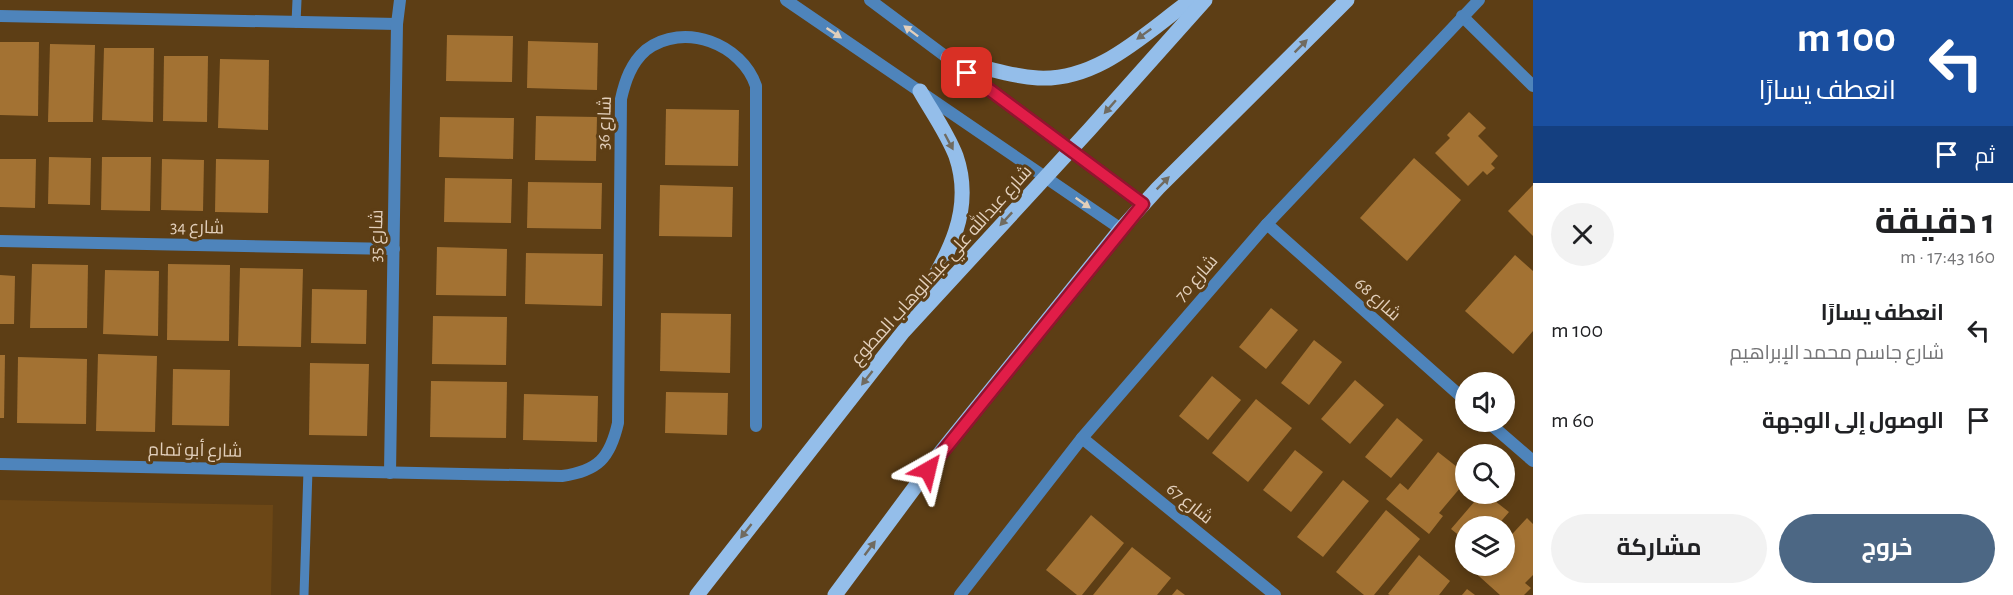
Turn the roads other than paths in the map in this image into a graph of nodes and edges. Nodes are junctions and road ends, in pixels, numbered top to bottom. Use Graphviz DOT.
graph roads {
  1 [pos="297,0"];
  2 [pos="400,0"];
  3 [pos="786,0"];
  4 [pos="870,0"];
  5 [pos="1191,0"];
  6 [pos="1205,0"];
  7 [pos="1347,0"];
  8 [pos="1479,0"];
  9 [pos="0,16"];
  10 [pos="1462,16"];
  11 [pos="296,23"];
  12 [pos="397,24"];
  13 [pos="948,58"];
  14 [pos="1533,86"];
  15 [pos="920,91"];
  16 [pos="1069,151"];
  17 [pos="1046,176"];
  18 [pos="1143,204"];
  19 [pos="1267,224"];
  20 [pos="1121,229"];
  21 [pos="0,241"];
  22 [pos="394,249"];
  23 [pos="903,332"];
  24 [pos="1455,391"];
  25 [pos="756,426"];
  26 [pos="1499,432"];
  27 [pos="1082,438"];
  28 [pos="1533,462"];
  29 [pos="0,464"];
  30 [pos="308,470"];
  31 [pos="390,473"];
  32 [pos="304,595"];
  33 [pos="697,595"];
  34 [pos="835,595"];
  35 [pos="960,595"];
  36 [pos="1275,595"];
  1 -- 11 [label="lane"];
  2 -- 12 [label="street, شارع 35"];
  3 -- 15 [label="street, one-way"];
  13 -- 4 [label="street, one-way"];
  5 -- 13 [label="main road, one-way"];
  6 -- 16 [label="main road, شارع عبدالله علي عبدالوهاب المطوع, one-way"];
  18 -- 7 [label="main road, one-way"];
  8 -- 10 [label="street, شارع 70"];
  9 -- 11 [label="street"];
  10 -- 14 [label="street"];
  10 -- 19 [label="street, شارع 70"];
  11 -- 12 [label="street"];
  12 -- 22 [label="street, شارع 35"];
  13 -- 16 [label="street"];
  15 -- 17 [label="street"];
  15 -- 23 [label="main road, one-way"];
  16 -- 17 [label="main road, شارع عبدالله علي عبدالوهاب المطوع"];
  16 -- 18 [label="street"];
  17 -- 20 [label="street, one-way"];
  17 -- 23 [label="main road, شارع عبدالله علي عبدالوهاب المطوع, one-way"];
  18 -- 20 [label="main road"];
  19 -- 24 [label="street, شارع 68"];
  19 -- 27 [label="street, شارع 70"];
  34 -- 20 [label="main road, one-way"];
  21 -- 22 [label="street, شارع 34"];
  22 -- 31 [label="street, شارع 35"];
  23 -- 33 [label="main road, شارع عبدالله علي عبدالوهاب المطوع, one-way"];
  25 -- 31 [label="street, شارع 36"];
  26 -- 28 [label="street"];
  27 -- 35 [label="street, شارع 70"];
  27 -- 36 [label="street, شارع 67"];
  29 -- 30 [label="street, شارع أبو تمام"];
  30 -- 31 [label="street, شارع أبو تمام"];
  30 -- 32 [label="lane"];
}
